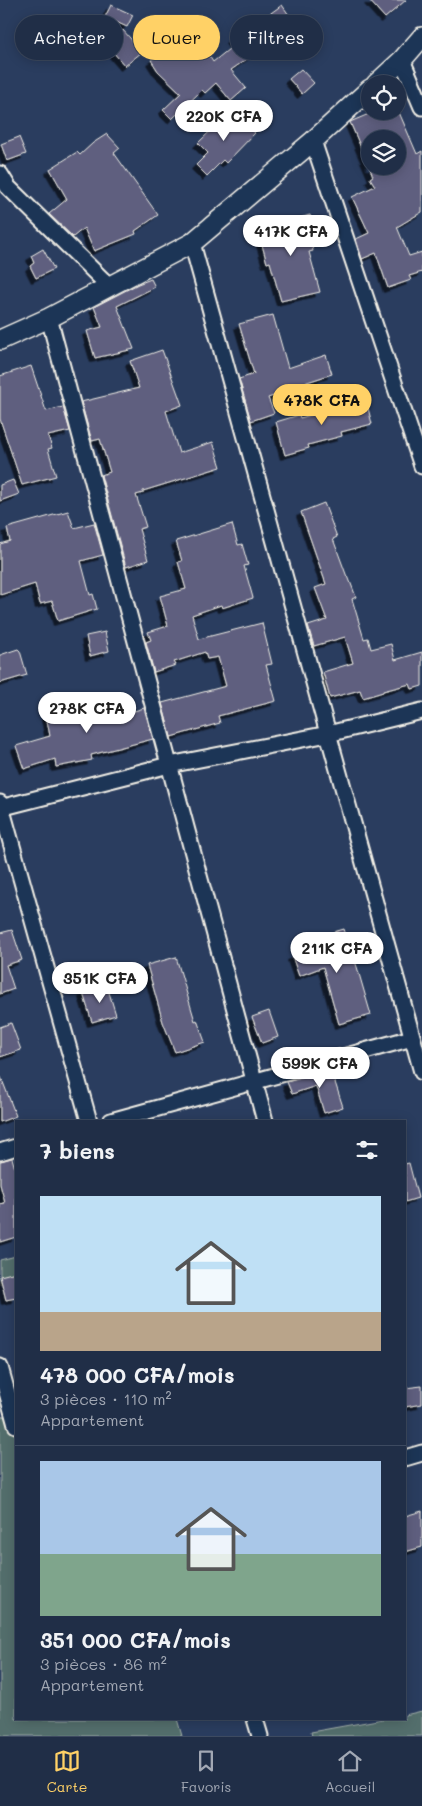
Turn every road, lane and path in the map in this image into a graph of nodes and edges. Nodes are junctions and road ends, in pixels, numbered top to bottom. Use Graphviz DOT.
graph roads {
  1 [pos="422,37"];
  2 [pos="402,60"];
  3 [pos="386,75"];
  4 [pos="361,97"];
  5 [pos="422,107"];
  6 [pos="314,141"];
  7 [pos="0,174"];
  8 [pos="192,243"];
  9 [pos="109,286"];
  10 [pos="49,318"];
  11 [pos="0,340"];
  12 [pos="420,450"];
  13 [pos="422,466"];
  14 [pos="422,711"];
  15 [pos="328,734"];
  16 [pos="169,764"];
  17 [pos="0,806"];
  18 [pos="412,1038"];
  19 [pos="422,1072"];
  20 [pos="255,1082"];
  21 [pos="89,1120"];
  22 [pos="115,1120"];
  23 [pos="266,1120"];
  24 [pos="15,1147"];
  25 [pos="0,1152"];
  26 [pos="0,1367"];
  27 [pos="15,1421"];
  28 [pos="422,1453"];
  29 [pos="406,1458"];
  30 [pos="256,1720"];
  31 [pos="260,1736"];
  1 -- 2 [label="street"];
  2 -- 3 [label="street"];
  2 -- 5 [label="street"];
  4 -- 6 [label="street"];
  6 -- 8 [label="street"];
  6 -- 12 [label="street"];
  7 -- 9 [label="street"];
  8 -- 9 [label="street"];
  8 -- 15 [label="street"];
  9 -- 10 [label="street"];
  10 -- 11 [label="street"];
  10 -- 16 [label="street"];
  12 -- 13 [label="street"];
  14 -- 15 [label="street"];
  15 -- 16 [label="street"];
  15 -- 18 [label="street"];
  16 -- 17 [label="street"];
  16 -- 20 [label="street"];
  17 -- 21 [label="street"];
  18 -- 19 [label="street"];
  18 -- 20 [label="street"];
  20 -- 22 [label="street"];
  20 -- 23 [label="street"];
  24 -- 25 [label="street"];
  26 -- 27 [label="street"];
  28 -- 29 [label="street"];
  30 -- 31 [label="street"];
}
